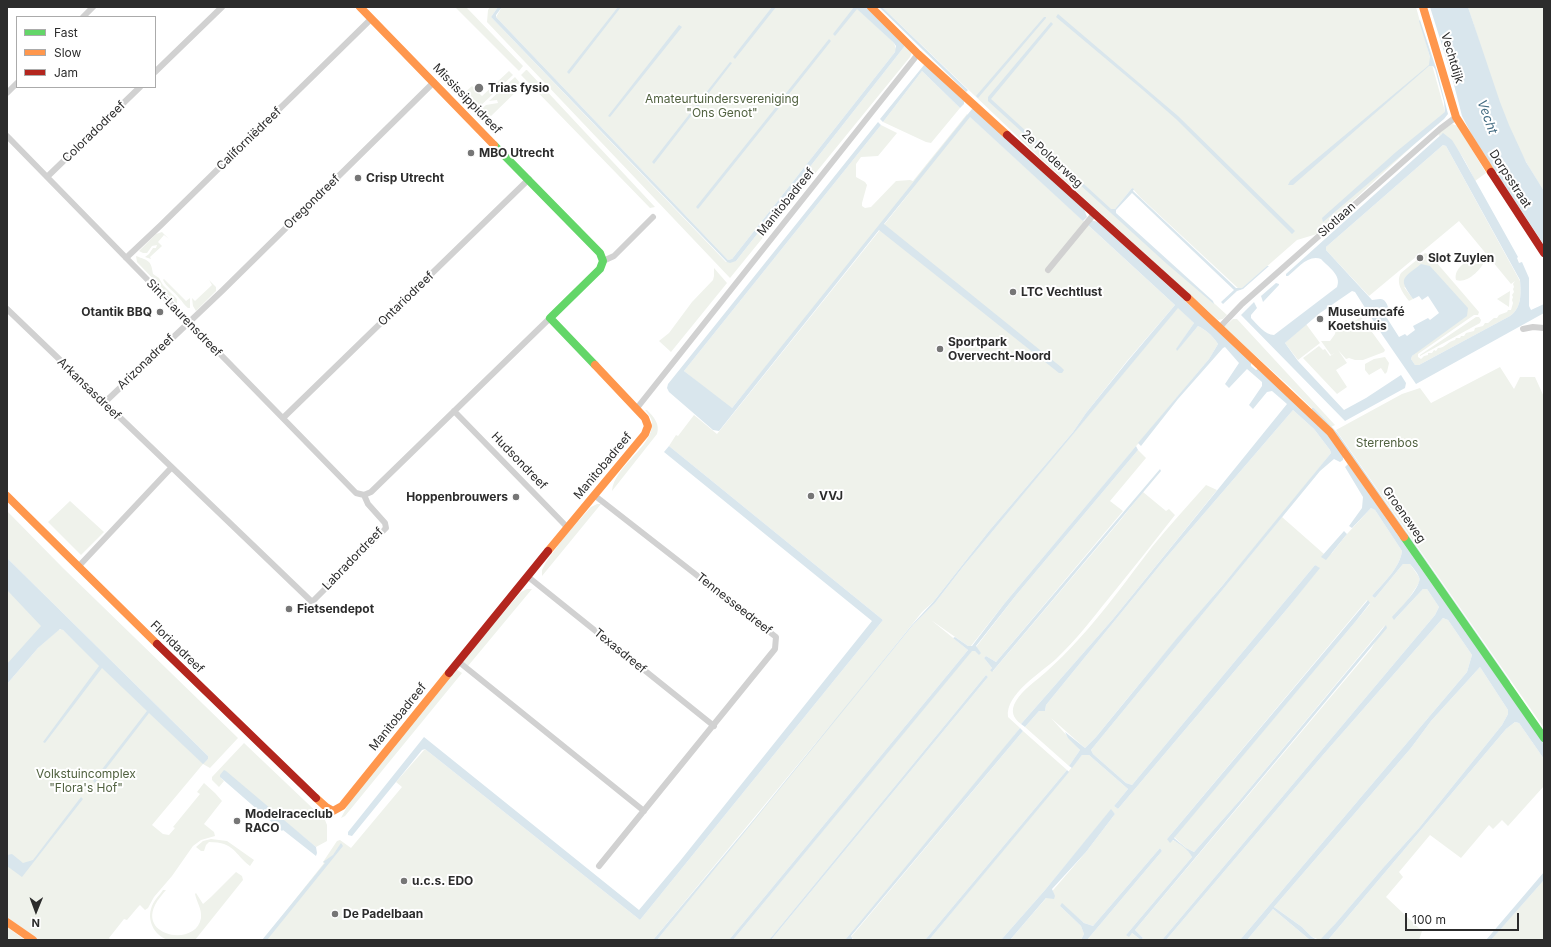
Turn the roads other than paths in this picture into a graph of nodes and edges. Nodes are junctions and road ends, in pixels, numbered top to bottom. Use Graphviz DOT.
graph roads {
  1 [pos="93,7"];
  2 [pos="222,7"];
  3 [pos="360,7"];
  4 [pos="870,7"];
  5 [pos="1423,7"];
  6 [pos="84,16"];
  7 [pos="372,19"];
  8 [pos="918,54"];
  9 [pos="156,71"];
  10 [pos="434,82"];
  11 [pos="16,84"];
  12 [pos="139,88"];
  13 [pos="7,93"];
  14 [pos="1456,117"];
  15 [pos="7,136"];
  16 [pos="47,177"];
  17 [pos="529,179"];
  18 [pos="1094,214"];
  19 [pos="653,217"];
  20 [pos="1544,253"];
  21 [pos="126,258"];
  22 [pos="603,261"];
  23 [pos="1048,270"];
  24 [pos="7,309"];
  25 [pos="550,318"];
  26 [pos="189,322"];
  27 [pos="1220,327"];
  28 [pos="1544,328"];
  29 [pos="1524,329"];
  30 [pos="104,403"];
  31 [pos="636,408"];
  32 [pos="454,411"];
  33 [pos="283,418"];
  34 [pos="171,468"];
  35 [pos="594,494"];
  36 [pos="364,495"];
  37 [pos="7,496"];
  38 [pos="567,527"];
  39 [pos="78,567"];
  40 [pos="527,576"];
  41 [pos="311,601"];
  42 [pos="459,662"];
  43 [pos="714,726"];
  44 [pos="1544,738"];
  45 [pos="334,811"];
  46 [pos="644,811"];
  47 [pos="599,866"];
  48 [pos="7,922"];
  49 [pos="33,940"];
  1 -- 6 [label="street"];
  2 -- 9 [label="street"];
  3 -- 7 [label="street, Mississippidreef"];
  4 -- 8 [label="street, 2e Polderweg"];
  5 -- 14 [label="street, Vechtdijk"];
  7 -- 10 [label="street, Mississippidreef"];
  7 -- 21 [label="street, Californiëdreef"];
  8 -- 18 [label="street, 2e Polderweg"];
  8 -- 31 [label="street, Manitobadreef"];
  10 -- 17 [label="street, Mississippidreef"];
  10 -- 26 [label="street, Oregondreef"];
  11 -- 13 [label="street"];
  12 -- 16 [label="street, Coloradodreef"];
  14 -- 20 [label="street, Dorpsstraat"];
  14 -- 27 [label="street, Slotlaan"];
  15 -- 16 [label="street, Sint-Laurensdreef"];
  16 -- 21 [label="street, Sint-Laurensdreef"];
  17 -- 22 [label="street, Mississippidreef"];
  17 -- 33 [label="street, Ontariodreef"];
  18 -- 23 [label="street"];
  18 -- 27 [label="street, 2e Polderweg"];
  19 -- 22 [label="street"];
  21 -- 26 [label="street, Sint-Laurensdreef"];
  22 -- 25 [label="street"];
  24 -- 30 [label="street, Arkansasdreef"];
  25 -- 31 [label="street"];
  25 -- 32 [label="street"];
  26 -- 30 [label="street, Arizonadreef"];
  26 -- 33 [label="street, Sint-Laurensdreef"];
  27 -- 44 [label="street, Groeneweg"];
  28 -- 29 [label="street"];
  30 -- 34 [label="street, Arkansasdreef"];
  31 -- 35 [label="street, Manitobadreef"];
  32 -- 36 [label="street"];
  32 -- 38 [label="street, Hudsondreef"];
  33 -- 36 [label="street, Sint-Laurensdreef"];
  34 -- 39 [label="street"];
  34 -- 41 [label="street, Arkansasdreef"];
  35 -- 38 [label="street, Manitobadreef"];
  35 -- 43 [label="street, Tennesseedreef"];
  36 -- 41 [label="street, Labradordreef"];
  37 -- 39 [label="street, Floridadreef"];
  38 -- 40 [label="street, Manitobadreef"];
  39 -- 45 [label="street, Floridadreef"];
  40 -- 42 [label="street, Manitobadreef"];
  40 -- 43 [label="street, Texasdreef"];
  42 -- 45 [label="street, Manitobadreef"];
  42 -- 46 [label="street"];
  43 -- 46 [label="street, Tennesseedreef"];
  46 -- 47 [label="street, Tennesseedreef"];
  48 -- 49 [label="street"];
}
